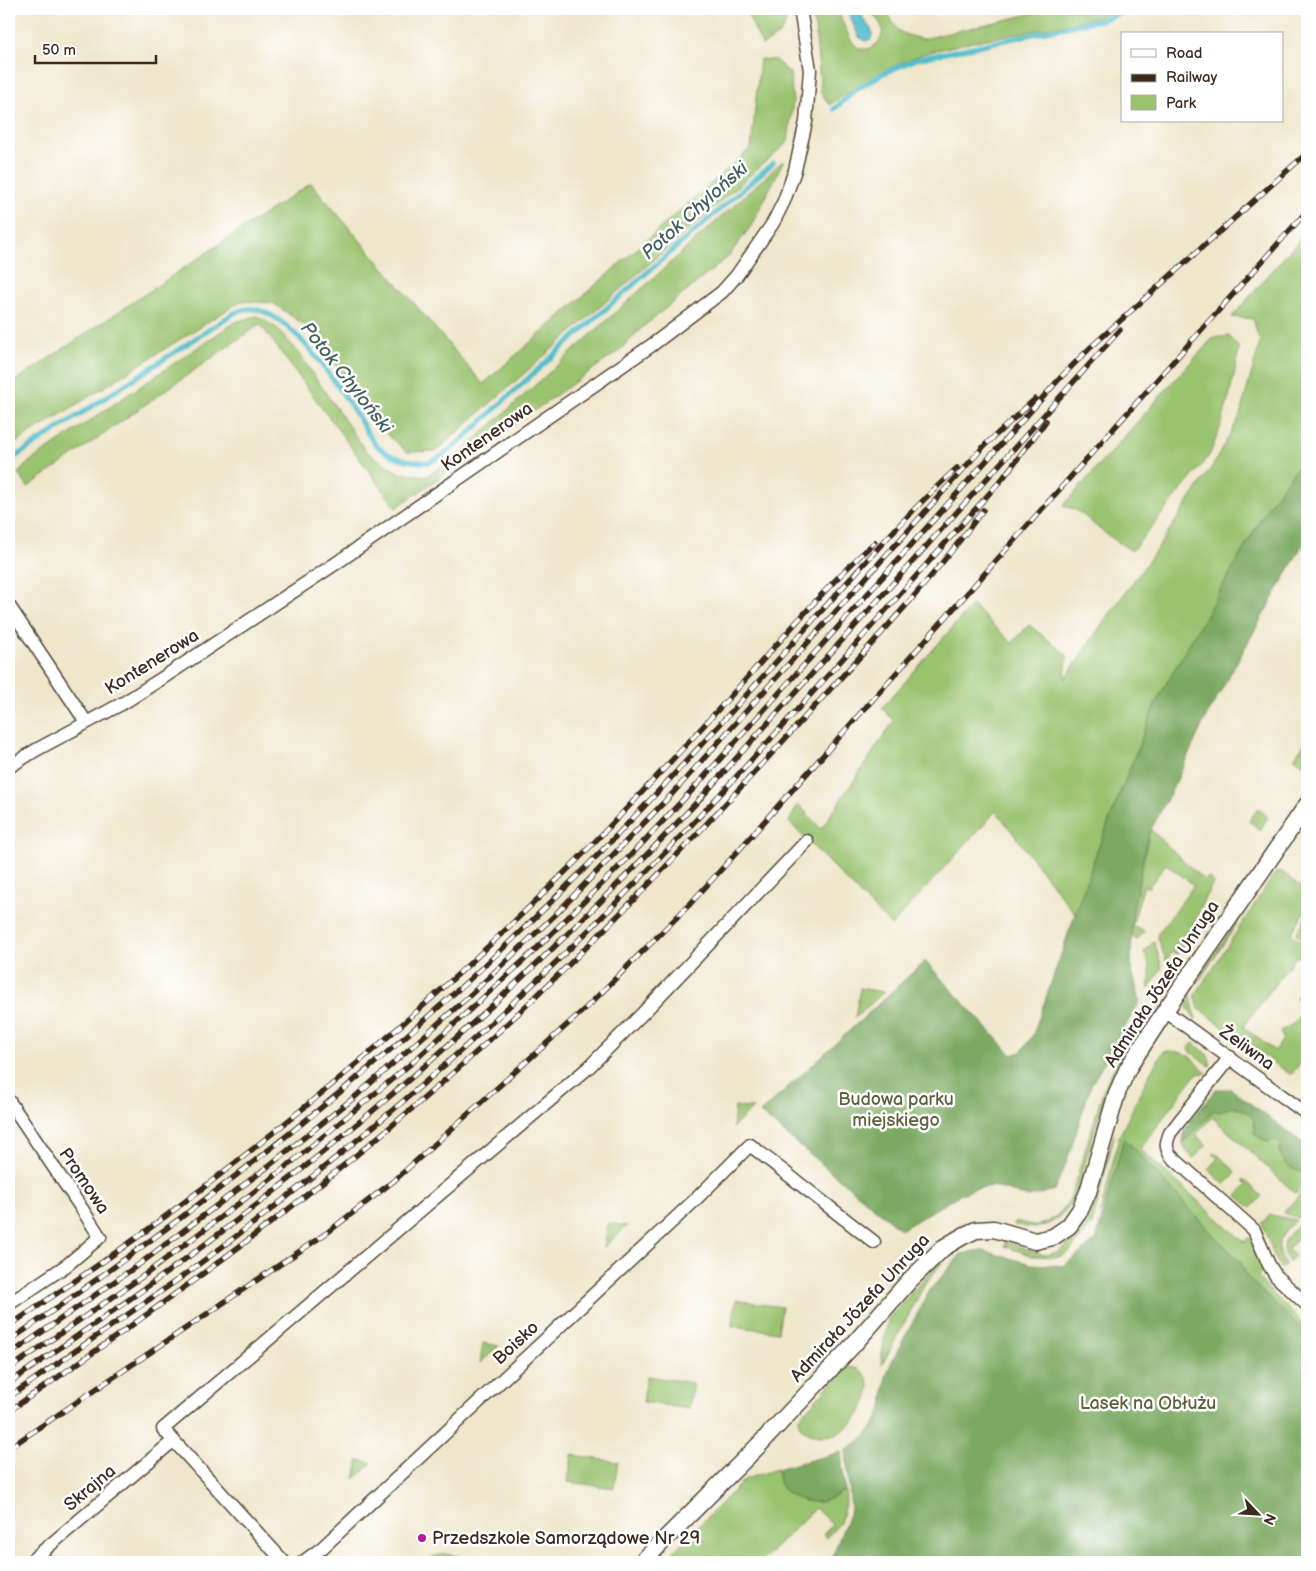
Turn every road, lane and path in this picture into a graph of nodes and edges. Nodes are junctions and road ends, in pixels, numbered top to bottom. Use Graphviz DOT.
graph roads {
  1 [pos="800,9"];
  2 [pos="9,606"];
  3 [pos="86,722"];
  4 [pos="9,767"];
  5 [pos="1307,805"];
  6 [pos="807,841"];
  7 [pos="1165,1011"];
  8 [pos="1230,1056"];
  9 [pos="9,1101"];
  10 [pos="1307,1114"];
  11 [pos="874,1242"];
  12 [pos="9,1304"];
  13 [pos="1307,1305"];
  14 [pos="173,1441"];
  15 [pos="30,1562"];
  16 [pos="284,1562"];
  17 [pos="303,1562"];
  18 [pos="642,1562"];
  1 -- 3 [label="street, Kontenerowa"];
  2 -- 3 [label="street"];
  3 -- 4 [label="street, Kontenerowa"];
  5 -- 7 [label="street, Admirała Józefa Unruga"];
  6 -- 14 [label="street"];
  7 -- 8 [label="street, Żeliwna"];
  7 -- 18 [label="street, Admirała Józefa Unruga"];
  8 -- 10 [label="street, Żeliwna"];
  8 -- 13 [label="street"];
  9 -- 12 [label="street, Promowa"];
  11 -- 17 [label="street, Boisko"];
  14 -- 15 [label="street, Skrajna"];
  14 -- 16 [label="street"];
}
